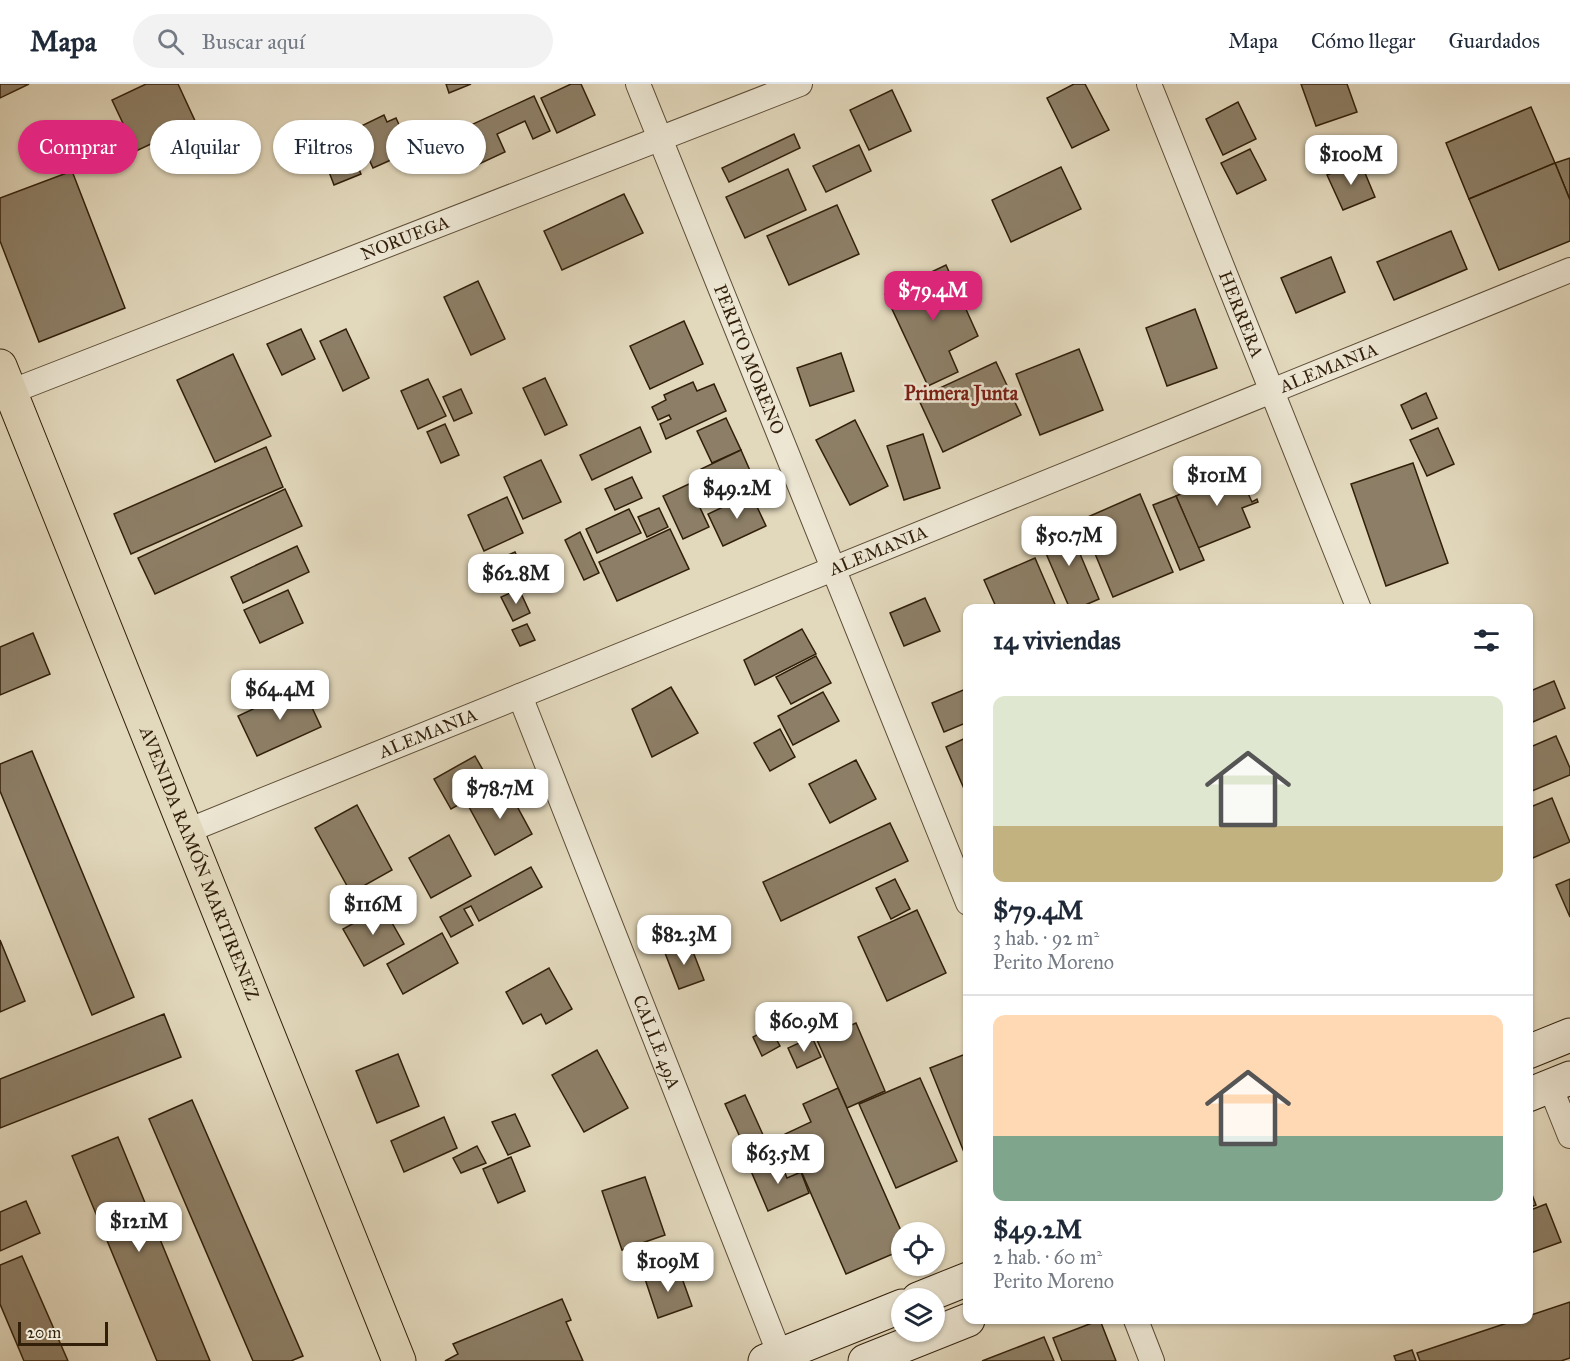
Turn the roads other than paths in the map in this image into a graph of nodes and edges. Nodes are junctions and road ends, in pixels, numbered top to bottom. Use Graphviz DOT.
graph roads {
  1 [pos="638,84"];
  2 [pos="800,84"];
  3 [pos="1149,84"];
  4 [pos="660,138"];
  5 [pos="1570,270"];
  6 [pos="5,379"];
  7 [pos="1272,391"];
  8 [pos="833,568"];
  9 [pos="1357,604"];
  10 [pos="519,696"];
  11 [pos="187,831"];
  12 [pos="963,891"];
  13 [pos="1570,1035"];
  14 [pos="1533,1044"];
  15 [pos="1550,1086"];
  16 [pos="1570,1136"];
  17 [pos="963,1281"];
  18 [pos="945,1288"];
  19 [pos="891,1310"];
  20 [pos="963,1322"];
  21 [pos="1138,1324"];
  22 [pos="772,1358"];
  23 [pos="399,1361"];
  24 [pos="865,1361"];
  25 [pos="1152,1361"];
  1 -- 4 [label="street, PERITO MORENO"];
  2 -- 4 [label="street, NORUEGA"];
  3 -- 7 [label="street, HERRERA"];
  4 -- 6 [label="street, NORUEGA"];
  4 -- 8 [label="street, PERITO MORENO"];
  5 -- 7 [label="street, ALEMANIA"];
  6 -- 11 [label="main road, AVENIDA RAMÓN MARTIRENEZ"];
  7 -- 8 [label="street, ALEMANIA"];
  7 -- 9 [label="street, HERRERA"];
  8 -- 10 [label="street, ALEMANIA"];
  8 -- 12 [label="street, PERITO MORENO"];
  10 -- 11 [label="street, ALEMANIA"];
  10 -- 22 [label="street, CALLE 49A"];
  11 -- 23 [label="main road, AVENIDA RAMÓN MARTIRENEZ"];
  13 -- 14 [label="main road"];
  15 -- 16 [label="street"];
  17 -- 18 [label="main road"];
  19 -- 22 [label="main road"];
  20 -- 24 [label="main road"];
  21 -- 25 [label="street"];
}
